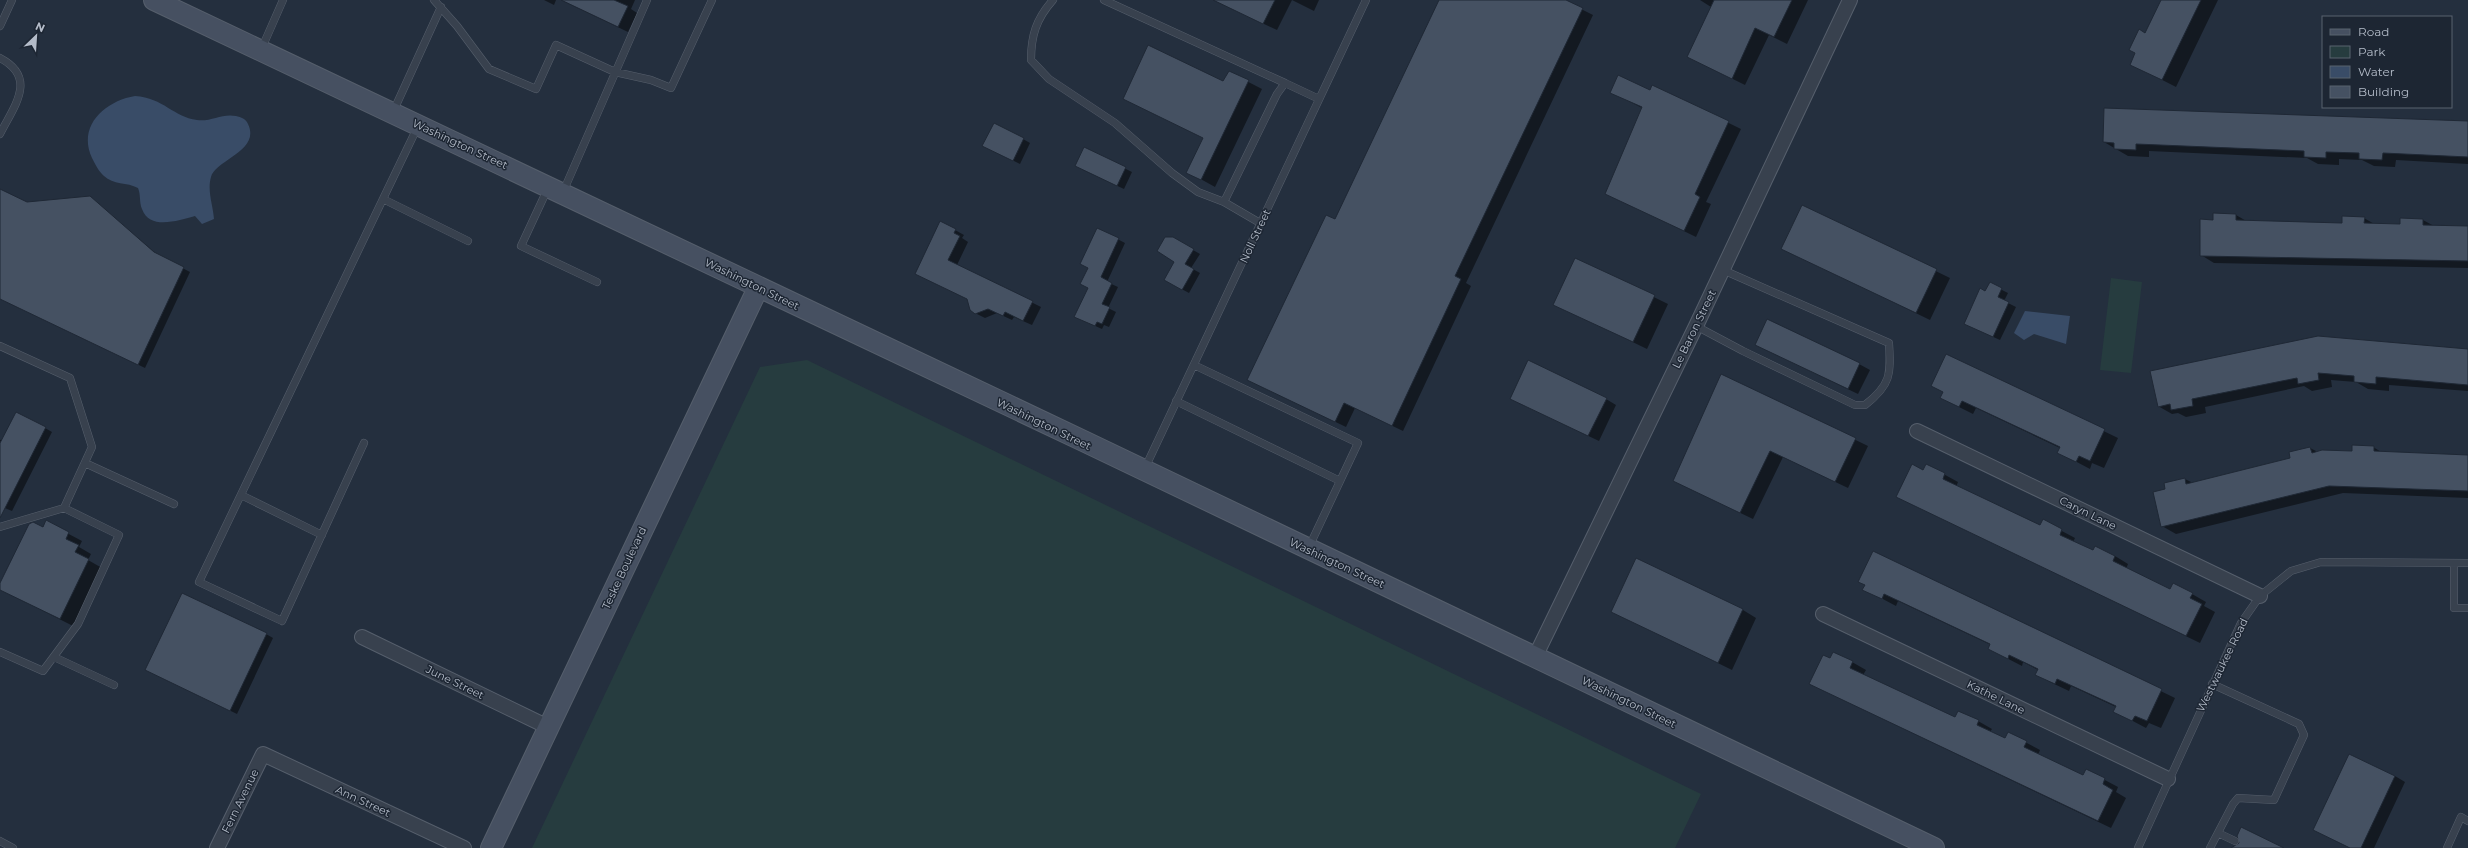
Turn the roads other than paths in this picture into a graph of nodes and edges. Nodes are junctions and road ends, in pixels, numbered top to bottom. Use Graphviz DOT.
graph roads {
  1 [pos="12,0"];
  2 [pos="154,0"];
  3 [pos="283,0"];
  4 [pos="434,0"];
  5 [pos="647,0"];
  6 [pos="712,0"];
  7 [pos="1053,0"];
  8 [pos="1104,0"];
  9 [pos="1366,0"];
  10 [pos="1850,0"];
  11 [pos="441,7"];
  12 [pos="0,26"];
  13 [pos="261,50"];
  14 [pos="0,58"];
  15 [pos="615,72"];
  16 [pos="1285,83"];
  17 [pos="1319,99"];
  18 [pos="393,112"];
  19 [pos="419,124"];
  20 [pos="0,134"];
  21 [pos="556,189"];
  22 [pos="383,199"];
  23 [pos="1224,202"];
  24 [pos="1260,224"];
  25 [pos="468,241"];
  26 [pos="1723,270"];
  27 [pos="597,282"];
  28 [pos="758,288"];
  29 [pos="1696,326"];
  30 [pos="0,346"];
  31 [pos="1194,365"];
  32 [pos="1176,402"];
  33 [pos="1917,431"];
  34 [pos="364,443"];
  35 [pos="85,463"];
  36 [pos="1144,471"];
  37 [pos="1340,482"];
  38 [pos="241,495"];
  39 [pos="174,504"];
  40 [pos="64,508"];
  41 [pos="0,528"];
  42 [pos="322,535"];
  43 [pos="1308,549"];
  44 [pos="2454,563"];
  45 [pos="2468,563"];
  46 [pos="2260,596"];
  47 [pos="2468,608"];
  48 [pos="1823,614"];
  49 [pos="362,637"];
  50 [pos="0,652"];
  51 [pos="54,657"];
  52 [pos="1535,657"];
  53 [pos="2212,684"];
  54 [pos="114,685"];
  55 [pos="548,727"];
  56 [pos="262,754"];
  57 [pos="2168,779"];
  58 [pos="2468,821"];
  59 [pos="2218,833"];
  60 [pos="0,840"];
  61 [pos="2234,841"];
  62 [pos="13,848"];
  63 [pos="217,848"];
  64 [pos="464,848"];
  65 [pos="491,848"];
  66 [pos="1934,848"];
  67 [pos="2138,848"];
  68 [pos="2210,848"];
  69 [pos="2446,848"];
  1 -- 12 [label="lane"];
  2 -- 13 [label="main road, Washington Street"];
  3 -- 13 [label="lane"];
  4 -- 11 [label="lane"];
  5 -- 15 [label="lane"];
  6 -- 15 [label="lane"];
  7 -- 23 [label="lane"];
  8 -- 16 [label="lane"];
  9 -- 17 [label="lane, Noll Street"];
  10 -- 26 [label="street, Le Baron Street"];
  11 -- 15 [label="lane"];
  11 -- 18 [label="lane"];
  13 -- 18 [label="main road, Washington Street"];
  14 -- 20 [label="lane"];
  15 -- 21 [label="lane"];
  16 -- 17 [label="lane"];
  16 -- 23 [label="lane"];
  17 -- 24 [label="lane, Noll Street"];
  18 -- 19 [label="main road, Washington Street"];
  19 -- 21 [label="main road, Washington Street"];
  19 -- 22 [label="lane"];
  21 -- 27 [label="lane"];
  21 -- 28 [label="main road, Washington Street"];
  22 -- 25 [label="lane"];
  22 -- 38 [label="lane"];
  23 -- 24 [label="lane"];
  24 -- 31 [label="lane, Noll Street"];
  26 -- 29 [label="street, Le Baron Street"];
  26 -- 29 [label="lane"];
  28 -- 36 [label="main road, Washington Street"];
  28 -- 55 [label="main road, Teske Boulevard"];
  29 -- 52 [label="street, Le Baron Street"];
  30 -- 35 [label="lane"];
  31 -- 32 [label="lane, Noll Street"];
  31 -- 37 [label="lane"];
  32 -- 36 [label="lane, Noll Street"];
  32 -- 37 [label="lane"];
  33 -- 46 [label="street, Caryn Lane"];
  34 -- 42 [label="lane"];
  35 -- 39 [label="lane"];
  35 -- 40 [label="lane"];
  36 -- 43 [label="main road, Washington Street"];
  37 -- 43 [label="lane"];
  38 -- 42 [label="lane"];
  38 -- 42 [label="lane"];
  40 -- 41 [label="lane"];
  40 -- 51 [label="lane"];
  43 -- 52 [label="main road, Washington Street"];
  44 -- 45 [label="lane, Westwaukee Road"];
  44 -- 46 [label="lane, Westwaukee Road"];
  44 -- 47 [label="lane"];
  46 -- 53 [label="lane, Westwaukee Road"];
  48 -- 57 [label="street, Kathe Lane"];
  49 -- 55 [label="street, June Street"];
  50 -- 51 [label="lane"];
  51 -- 54 [label="lane"];
  52 -- 66 [label="main road, Washington Street"];
  53 -- 57 [label="lane, Westwaukee Road"];
  53 -- 59 [label="lane"];
  55 -- 65 [label="main road, Teske Boulevard"];
  56 -- 63 [label="street, Fern Avenue"];
  56 -- 64 [label="street, Ann Street"];
  57 -- 67 [label="lane, Westwaukee Road"];
  58 -- 69 [label="lane"];
  59 -- 61 [label="lane"];
  59 -- 68 [label="lane"];
  60 -- 62 [label="lane"];
}
